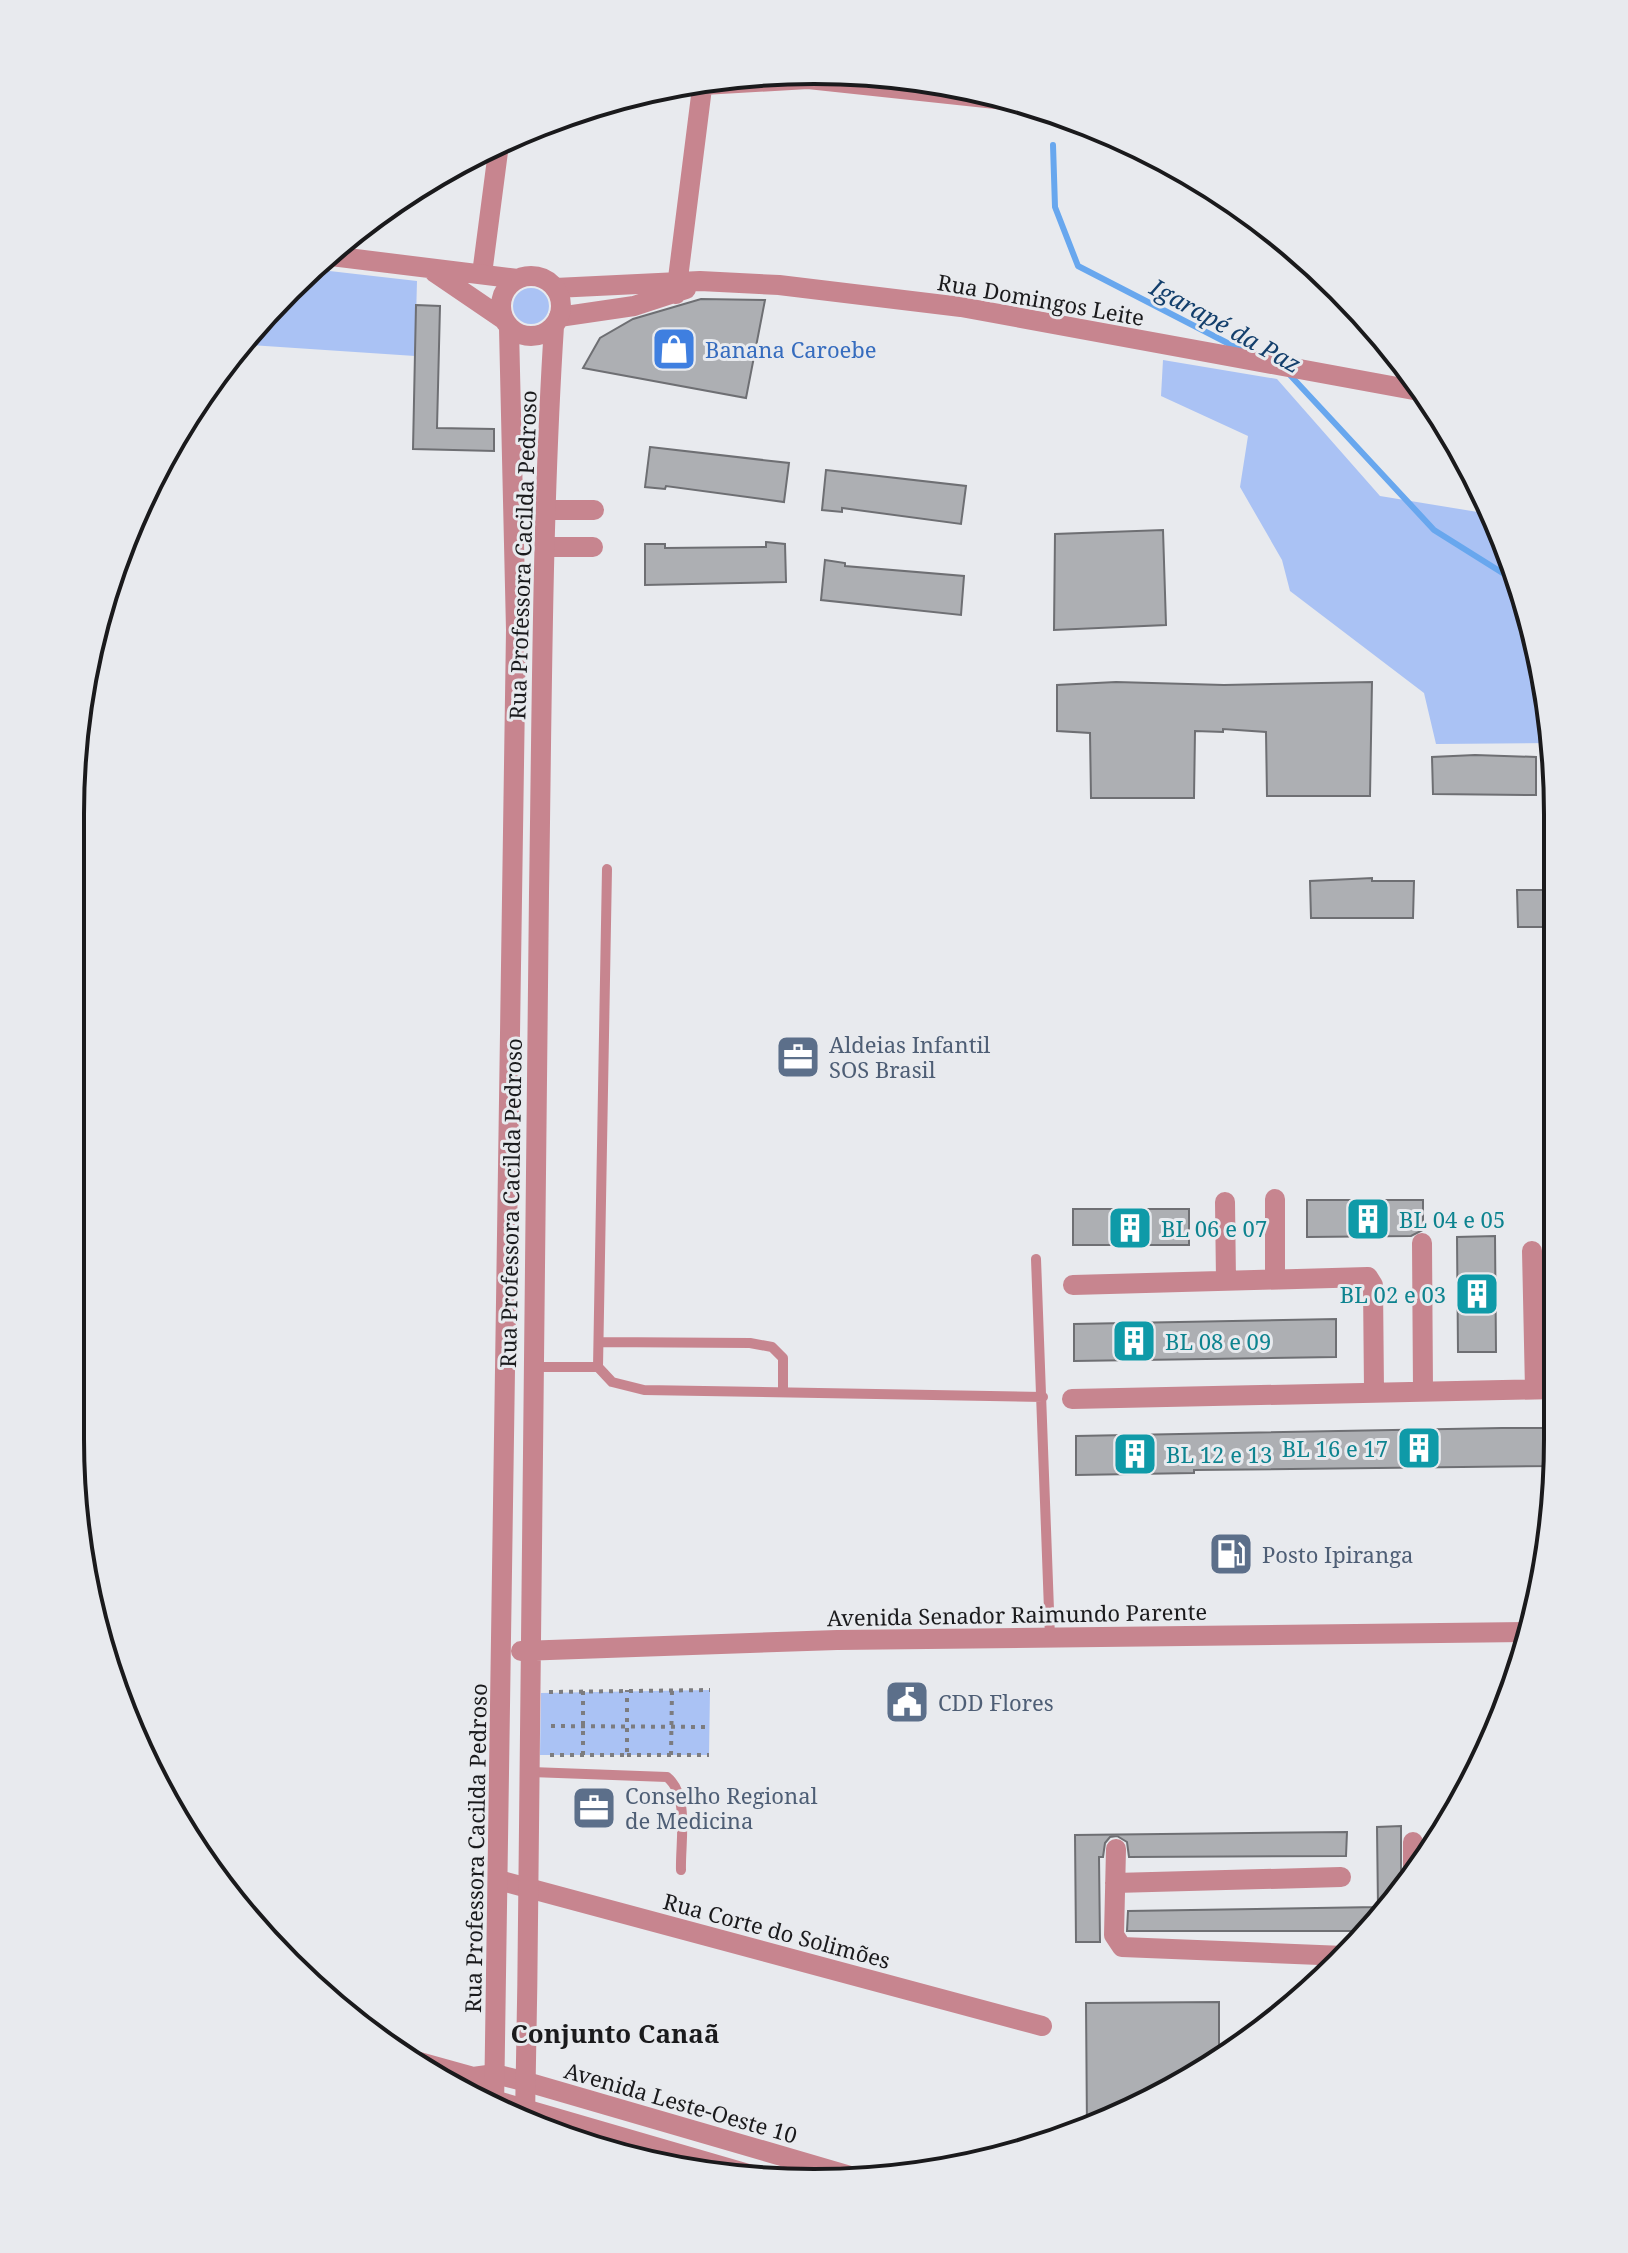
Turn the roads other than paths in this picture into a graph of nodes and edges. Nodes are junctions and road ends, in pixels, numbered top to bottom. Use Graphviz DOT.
graph roads {
  1 [pos="702,93"];
  2 [pos="497,156"];
  3 [pos="342,257"];
  4 [pos="427,268"];
  5 [pos="482,274"];
  6 [pos="518,279"];
  7 [pos="555,288"];
  8 [pos="676,289"];
  9 [pos="557,321"];
  10 [pos="506,324"];
  11 [pos="1407,389"];
  12 [pos="546,510"];
  13 [pos="594,510"];
  14 [pos="545,547"];
  15 [pos="593,547"];
  16 [pos="607,869"];
  17 [pos="1275,1199"];
  18 [pos="1225,1202"];
  19 [pos="1422,1243"];
  20 [pos="1532,1251"];
  21 [pos="1036,1259"];
  22 [pos="1275,1278"];
  23 [pos="1226,1280"];
  24 [pos="1073,1285"];
  25 [pos="599,1342"];
  26 [pos="531,1367"];
  27 [pos="598,1367"];
  28 [pos="1535,1389"];
  29 [pos="1544,1389"];
  30 [pos="1423,1390"];
  31 [pos="1374,1391"];
  32 [pos="783,1392"];
  33 [pos="1043,1397"];
  34 [pos="1072,1399"];
  35 [pos="1518,1632"];
  36 [pos="1050,1637"];
  37 [pos="532,1650"];
  38 [pos="503,1652"];
  39 [pos="536,1764"];
  40 [pos="1413,1842"];
  41 [pos="1116,1849"];
  42 [pos="1413,1856"];
  43 [pos="681,1870"];
  44 [pos="1341,1877"];
  45 [pos="498,1880"];
  46 [pos="1115,1883"];
  47 [pos="530,1889"];
  48 [pos="1330,1955"];
  49 [pos="1042,2026"];
  50 [pos="447,2070"];
  51 [pos="495,2074"];
  52 [pos="473,2077"];
  53 [pos="527,2082"];
  54 [pos="482,2089"];
  55 [pos="494,2095"];
  56 [pos="525,2109"];
  57 [pos="567,2125"];
  58 [pos="686,2157"];
  59 [pos="825,2169"];
  1 -- 8 [label="street"];
  2 -- 5 [label="street"];
  3 -- 4 [label="street"];
  4 -- 5 [label="street"];
  4 -- 10 [label="street"];
  5 -- 6 [label="street"];
  6 -- 7 [label="street"];
  6 -- 10 [label="street"];
  7 -- 8 [label="street, Rua Domingos Leite"];
  7 -- 9 [label="street"];
  8 -- 9 [label="street, Rua Domingos Leite"];
  8 -- 11 [label="street, Rua Domingos Leite"];
  9 -- 10 [label="street"];
  9 -- 12 [label="street, Rua Professora Cacilda Pedroso"];
  10 -- 38 [label="street, Rua Professora Cacilda Pedroso"];
  12 -- 13 [label="street"];
  12 -- 14 [label="street, Rua Professora Cacilda Pedroso"];
  14 -- 15 [label="street"];
  14 -- 26 [label="street, Rua Professora Cacilda Pedroso"];
  16 -- 25 [label="lane"];
  17 -- 22 [label="street"];
  18 -- 23 [label="street"];
  19 -- 30 [label="street"];
  20 -- 28 [label="street"];
  21 -- 33 [label="lane"];
  22 -- 23 [label="street"];
  22 -- 31 [label="street"];
  23 -- 24 [label="street"];
  25 -- 27 [label="lane"];
  25 -- 32 [label="lane"];
  26 -- 27 [label="lane"];
  26 -- 37 [label="street, Rua Professora Cacilda Pedroso"];
  27 -- 32 [label="lane"];
  28 -- 29 [label="street"];
  28 -- 30 [label="street"];
  30 -- 31 [label="street"];
  31 -- 34 [label="street"];
  32 -- 33 [label="lane"];
  33 -- 36 [label="lane"];
  35 -- 36 [label="street, Avenida Senador Raimundo Parente"];
  36 -- 37 [label="street, Avenida Senador Raimundo Parente"];
  37 -- 38 [label="street, Avenida Senador Raimundo Parente"];
  37 -- 39 [label="street, Rua Professora Cacilda Pedroso"];
  38 -- 45 [label="street, Rua Professora Cacilda Pedroso"];
  39 -- 43 [label="lane"];
  39 -- 47 [label="street, Rua Professora Cacilda Pedroso"];
  40 -- 42 [label="street"];
  41 -- 46 [label="street"];
  44 -- 46 [label="street"];
  45 -- 47 [label="street, Rua Corte do Solimões"];
  45 -- 51 [label="street, Rua Professora Cacilda Pedroso"];
  46 -- 48 [label="street"];
  47 -- 49 [label="street, Rua Corte do Solimões"];
  47 -- 53 [label="street, Rua Professora Cacilda Pedroso"];
  50 -- 52 [label="street"];
  51 -- 52 [label="street"];
  51 -- 53 [label="street, Avenida Leste-Oeste 10"];
  51 -- 55 [label="street, Rua Professora Cacilda Pedroso"];
  52 -- 54 [label="street"];
  53 -- 56 [label="street, Rua Professora Cacilda Pedroso"];
  53 -- 59 [label="street, Avenida Leste-Oeste 10"];
  57 -- 58 [label="street"];
}
